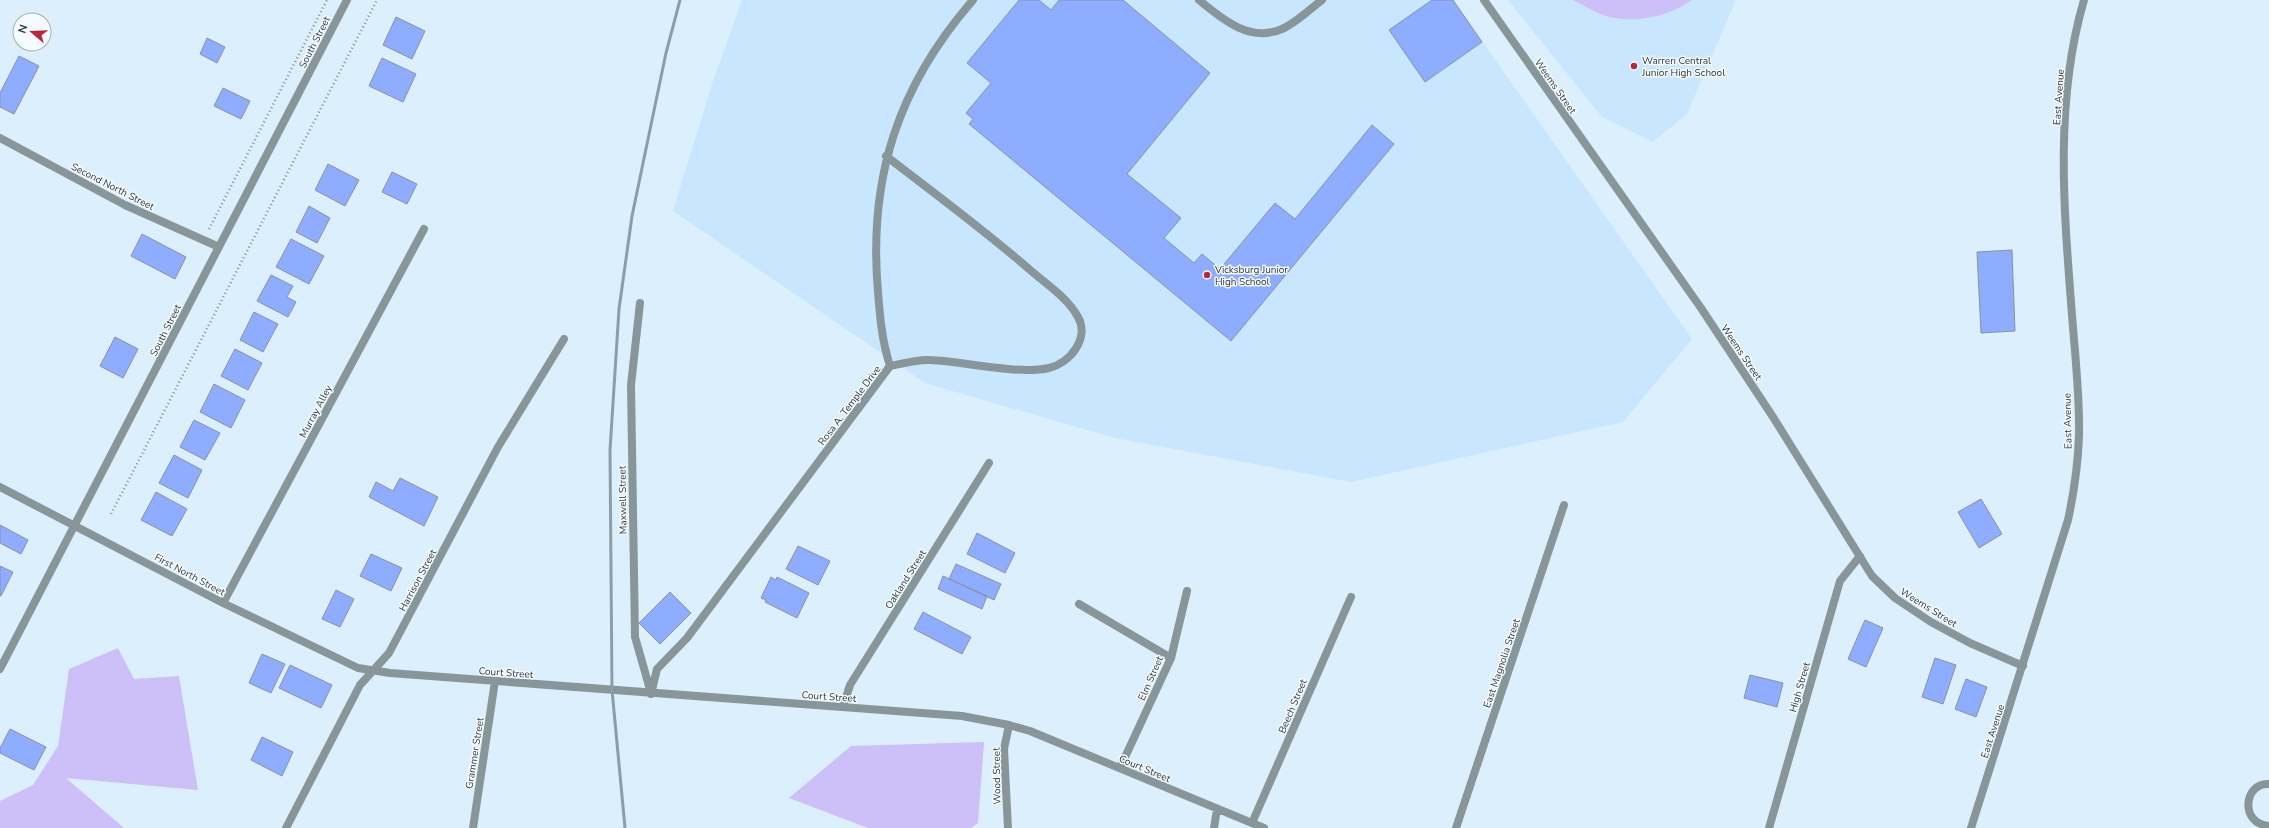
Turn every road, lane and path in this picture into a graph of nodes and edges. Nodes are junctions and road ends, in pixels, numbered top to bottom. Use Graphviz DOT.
graph roads {
  1 [pos="327,0"];
  2 [pos="347,0"];
  3 [pos="377,0"];
  4 [pos="972,0"];
  5 [pos="1199,0"];
  6 [pos="1322,0"];
  7 [pos="1484,0"];
  8 [pos="2084,0"];
  9 [pos="0,138"];
  10 [pos="886,156"];
  11 [pos="424,229"];
  12 [pos="203,240"];
  13 [pos="219,247"];
  14 [pos="640,303"];
  15 [pos="564,339"];
  16 [pos="890,366"];
  17 [pos="989,463"];
  18 [pos="0,487"];
  19 [pos="1564,505"];
  20 [pos="111,514"];
  21 [pos="74,525"];
  22 [pos="1860,556"];
  23 [pos="1187,591"];
  24 [pos="1351,597"];
  25 [pos="223,603"];
  26 [pos="1079,604"];
  27 [pos="1171,658"];
  28 [pos="2023,666"];
  29 [pos="0,669"];
  30 [pos="373,670"];
  31 [pos="495,681"];
  32 [pos="651,694"];
  33 [pos="843,707"];
  34 [pos="1009,725"];
  35 [pos="1120,768"];
  36 [pos="2269,784"];
  37 [pos="1217,809"];
  38 [pos="1252,823"];
  39 [pos="2264,827"];
  40 [pos="286,828"];
  41 [pos="473,828"];
  42 [pos="1008,828"];
  43 [pos="1214,828"];
  44 [pos="1264,828"];
  45 [pos="1456,828"];
  46 [pos="1769,828"];
  47 [pos="1971,828"];
  1 -- 12 [label="path"];
  2 -- 13 [label="street, South Street"];
  3 -- 20 [label="path"];
  4 -- 10 [label="street, Rosa A. Temple Drive"];
  5 -- 6 [label="street"];
  7 -- 22 [label="street, Weems Street"];
  8 -- 28 [label="street, East Avenue"];
  9 -- 12 [label="street, Second North Street"];
  10 -- 16 [label="street, Rosa A. Temple Drive"];
  10 -- 16 [label="street"];
  11 -- 25 [label="street, Murray Alley"];
  12 -- 13 [label="street, Second North Street"];
  13 -- 21 [label="street, South Street"];
  14 -- 32 [label="street, Maxwell Street"];
  15 -- 30 [label="street, Harrison Street"];
  16 -- 32 [label="street, Rosa A. Temple Drive"];
  17 -- 33 [label="street, Oakland Street"];
  18 -- 21 [label="street, First North Street"];
  19 -- 45 [label="street, East Magnolia Street"];
  21 -- 25 [label="street, First North Street"];
  21 -- 29 [label="street, South Street"];
  22 -- 28 [label="street, Weems Street"];
  22 -- 46 [label="street, High Street"];
  23 -- 27 [label="street, Elm Street"];
  24 -- 38 [label="street, Beech Street"];
  25 -- 30 [label="street, First North Street"];
  26 -- 27 [label="street"];
  27 -- 35 [label="street, Elm Street"];
  28 -- 47 [label="street, East Avenue"];
  30 -- 31 [label="street, Court Street"];
  30 -- 40 [label="street, Harrison Street"];
  31 -- 32 [label="street, Court Street"];
  31 -- 41 [label="street, Grammer Street"];
  32 -- 33 [label="street, Court Street"];
  33 -- 34 [label="street, Court Street"];
  34 -- 35 [label="street, Court Street"];
  34 -- 42 [label="street, Wood Street"];
  35 -- 37 [label="street, Court Street"];
  36 -- 39 [label="street"];
  37 -- 38 [label="street, Court Street"];
  37 -- 43 [label="street"];
  38 -- 44 [label="street, Court Street"];
}
